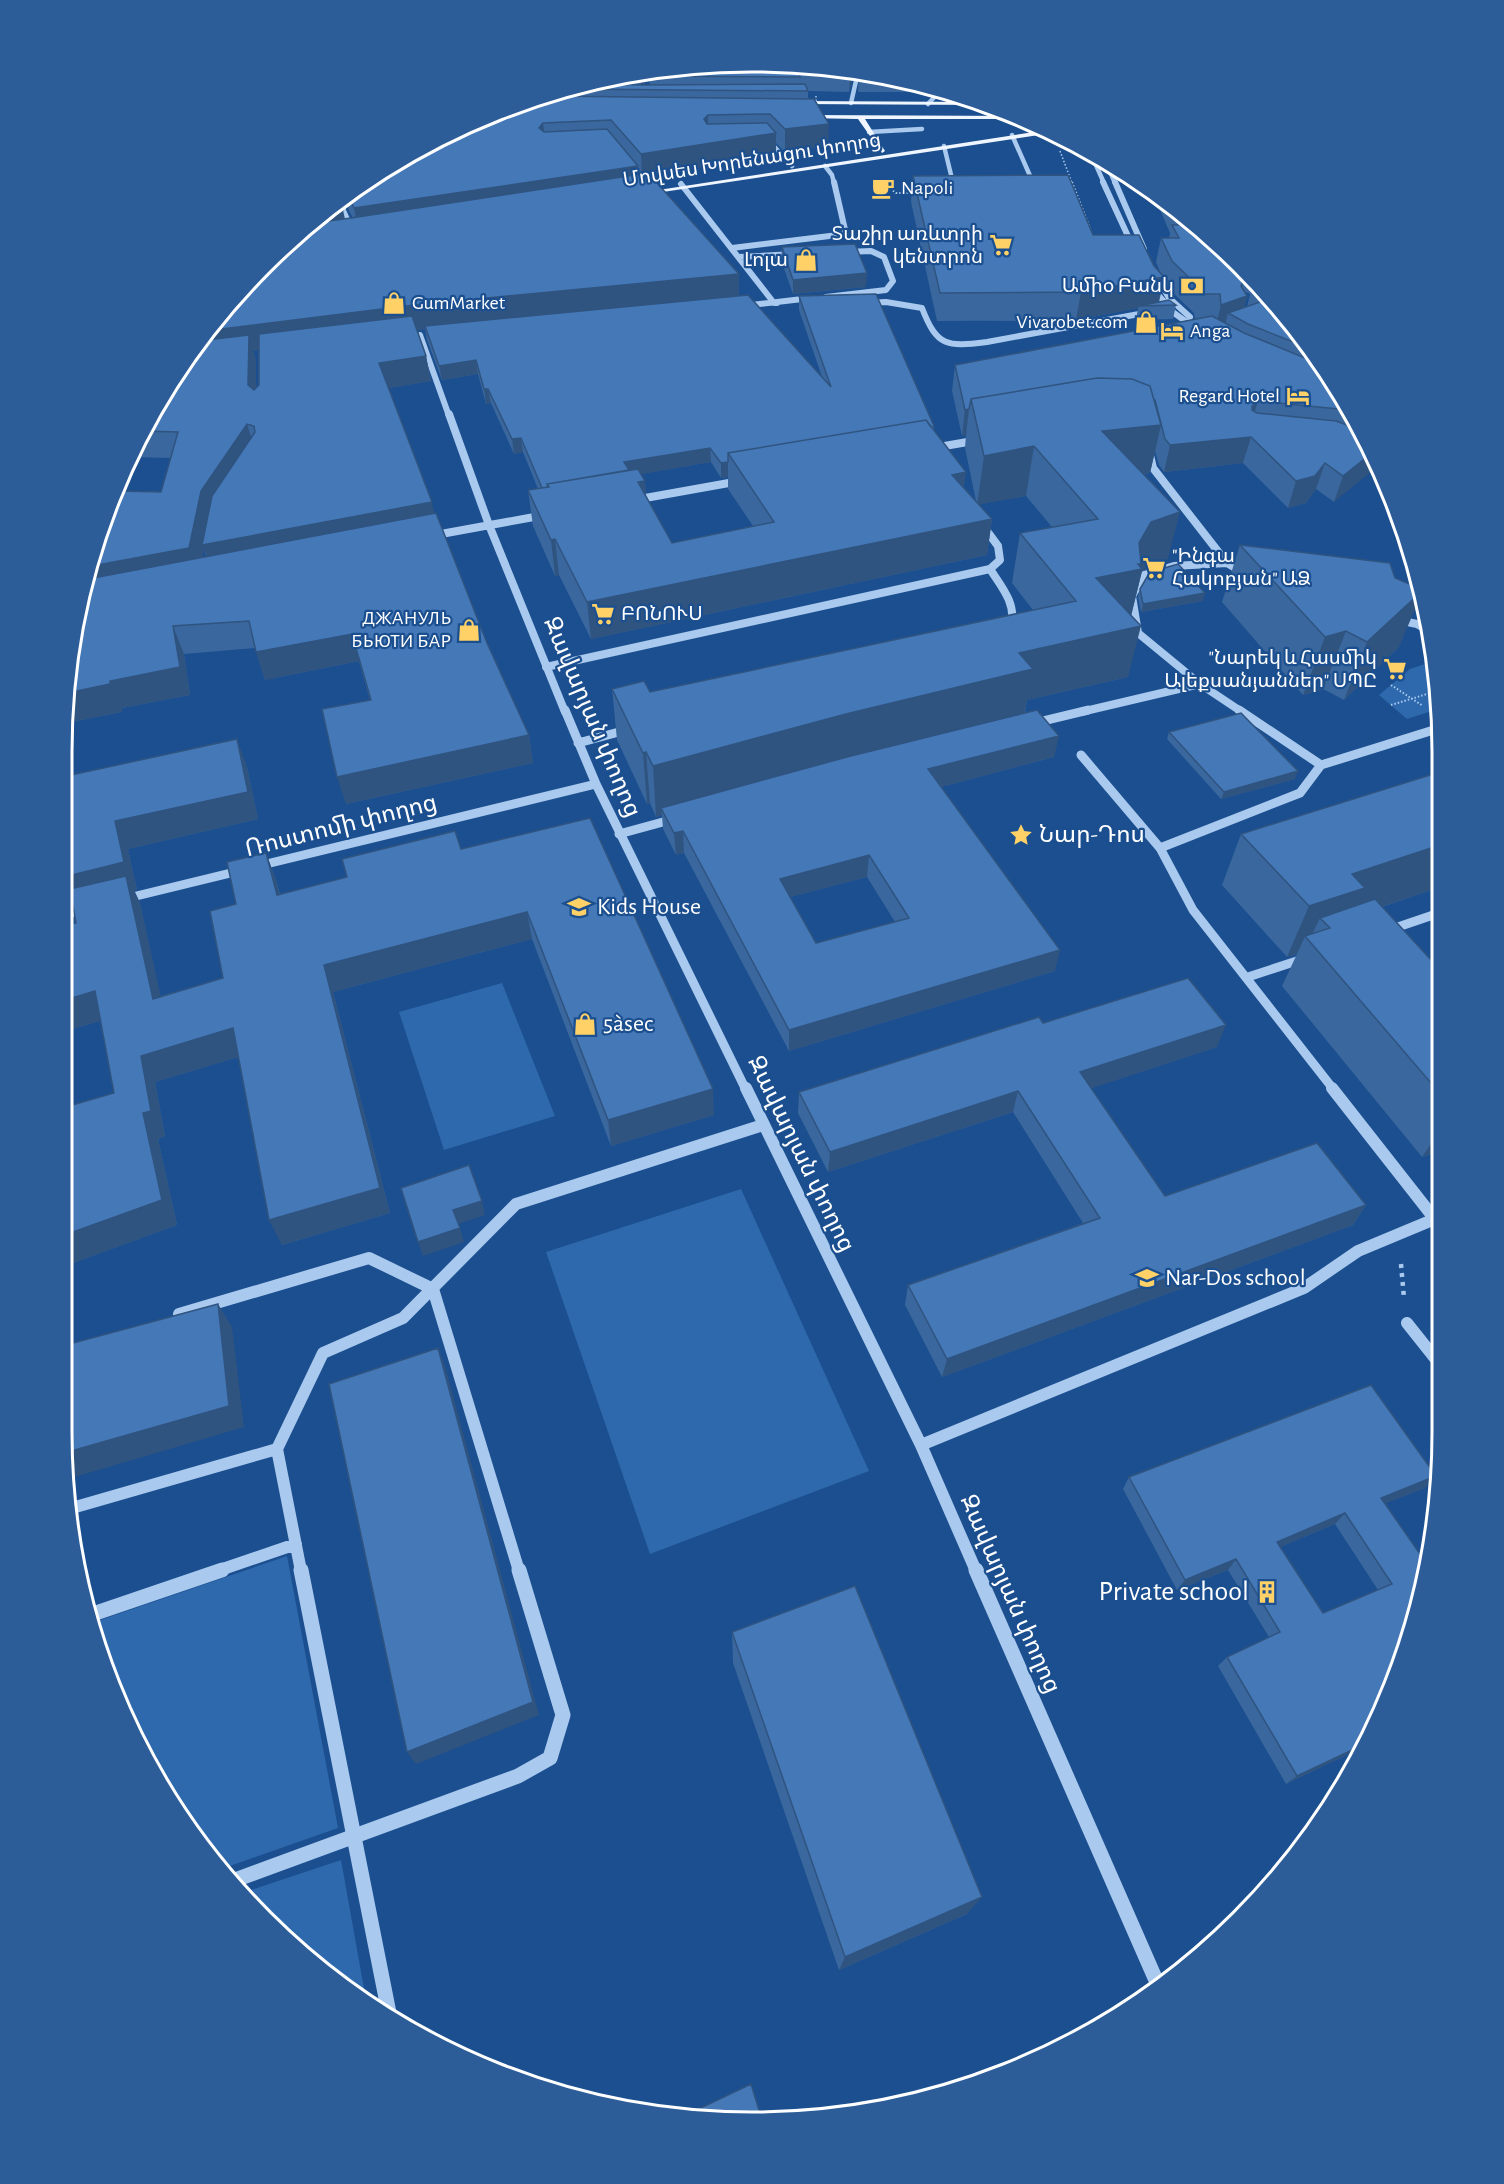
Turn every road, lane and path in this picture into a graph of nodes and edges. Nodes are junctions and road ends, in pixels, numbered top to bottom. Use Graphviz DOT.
graph roads {
  1 [pos="856,80"];
  2 [pos="816,96"];
  3 [pos="934,97"];
  4 [pos="795,103"];
  5 [pos="851,104"];
  6 [pos="928,104"];
  7 [pos="958,104"];
  8 [pos="817,113"];
  9 [pos="793,117"];
  10 [pos="861,118"];
  11 [pos="997,118"];
  12 [pos="1021,128"];
  13 [pos="922,129"];
  14 [pos="869,132"];
  15 [pos="1033,133"];
  16 [pos="1012,135"];
  17 [pos="1048,140"];
  18 [pos="757,141"];
  19 [pos="1018,144"];
  20 [pos="1056,144"];
  21 [pos="944,146"];
  22 [pos="882,151"];
  23 [pos="792,166"];
  24 [pos="825,166"];
  25 [pos="1096,166"];
  26 [pos="1112,176"];
  27 [pos="1030,178"];
  28 [pos="953,183"];
  29 [pos="683,185"];
  30 [pos="631,193"];
  31 [pos="343,210"];
  32 [pos="366,233"];
  33 [pos="1092,235"];
  34 [pos="355,236"];
  35 [pos="344,238"];
  36 [pos="732,248"];
  37 [pos="838,252"];
  38 [pos="805,254"];
  39 [pos="739,257"];
  40 [pos="1148,257"];
  41 [pos="1139,259"];
  42 [pos="1153,268"];
  43 [pos="1148,280"];
  44 [pos="774,303"];
  45 [pos="864,303"];
  46 [pos="809,305"];
  47 [pos="738,306"];
  48 [pos="1167,308"];
  49 [pos="1199,323"];
  50 [pos="1199,331"];
  51 [pos="420,335"];
  52 [pos="983,439"];
  53 [pos="1146,439"];
  54 [pos="931,458"];
  55 [pos="748,480"];
  56 [pos="630,501"];
  57 [pos="548,515"];
  58 [pos="978,519"];
  59 [pos="489,525"];
  60 [pos="421,538"];
  61 [pos="1227,564"];
  62 [pos="990,569"];
  63 [pos="1256,581"];
  64 [pos="1384,617"];
  65 [pos="1420,626"];
  66 [pos="1008,632"];
  67 [pos="546,667"];
  68 [pos="1200,684"];
  69 [pos="1391,685"];
  70 [pos="1429,693"];
  71 [pos="1411,699"];
  72 [pos="1391,705"];
  73 [pos="1430,712"];
  74 [pos="1029,725"];
  75 [pos="636,728"];
  76 [pos="1432,731"];
  77 [pos="578,743"];
  78 [pos="1081,755"];
  79 [pos="1321,765"];
  80 [pos="596,784"];
  81 [pos="686,816"];
  82 [pos="619,834"];
  83 [pos="1160,848"];
  84 [pos="120,900"];
  85 [pos="96,906"];
  86 [pos="72,912"];
  87 [pos="1432,916"];
  88 [pos="1377,934"];
  89 [pos="1312,956"];
  90 [pos="1248,977"];
  91 [pos="763,1125"];
  92 [pos="1432,1209"];
  93 [pos="1432,1219"];
  94 [pos="1398,1233"];
  95 [pos="433,1289"];
  96 [pos="164,1319"];
  97 [pos="1407,1323"];
  98 [pos="1432,1354"];
  99 [pos="921,1445"];
  100 [pos="277,1449"];
  101 [pos="76,1507"];
  102 [pos="296,1544"];
  103 [pos="96,1613"];
  104 [pos="354,1836"];
  105 [pos="240,1878"];
  106 [pos="1155,1979"];
  107 [pos="388,2006"];
  1 -- 5 [label="street"];
  2 -- 8 [label="path, bridge"];
  3 -- 6 [label="street"];
  4 -- 5 [label="main road"];
  5 -- 6 [label="main road"];
  6 -- 7 [label="main road"];
  9 -- 10 [label="main road"];
  10 -- 11 [label="main road"];
  10 -- 14 [label="main road"];
  12 -- 22 [label="main road, Մովսես Խորենացու փողոց"];
  13 -- 14 [label="street"];
  14 -- 22 [label="main road"];
  15 -- 16 [label="main road, Մովսես Խորենացու փողոց"];
  16 -- 19 [label="street"];
  16 -- 21 [label="main road, Մովսես Խորենացու փողոց"];
  17 -- 19 [label="path"];
  18 -- 23 [label="street"];
  19 -- 27 [label="street"];
  20 -- 33 [label="path"];
  21 -- 24 [label="main road, Մովսես Խորենացու փողոց"];
  21 -- 28 [label="street"];
  22 -- 23 [label="main road, Մովսես Խորենացու փողոց"];
  23 -- 29 [label="main road, Մովսես Խորենացու փողոց"];
  24 -- 29 [label="main road, Մովսես Խորենացու փողոց"];
  24 -- 36 [label="street"];
  25 -- 41 [label="street"];
  26 -- 40 [label="street"];
  29 -- 30 [label="main road, Մովսես Խորենացու փողոց"];
  29 -- 36 [label="street"];
  31 -- 34 [label="street"];
  32 -- 34 [label="main road"];
  34 -- 35 [label="main road"];
  36 -- 39 [label="street"];
  37 -- 44 [label="street"];
  38 -- 39 [label="street"];
  39 -- 44 [label="street"];
  42 -- 49 [label="street"];
  43 -- 48 [label="street"];
  44 -- 46 [label="street"];
  44 -- 47 [label="street"];
  45 -- 48 [label="street"];
  48 -- 50 [label="street"];
  51 -- 59 [label="street, Զավարյան փողոց"];
  52 -- 54 [label="street"];
  53 -- 61 [label="street"];
  55 -- 56 [label="street"];
  57 -- 59 [label="street"];
  58 -- 62 [label="street"];
  59 -- 60 [label="street"];
  59 -- 67 [label="street, Զավարյան փողոց"];
  61 -- 63 [label="street"];
  61 -- 68 [label="street"];
  62 -- 66 [label="street"];
  62 -- 67 [label="street"];
  64 -- 65 [label="street"];
  67 -- 77 [label="street, Զավարյան փողոց"];
  68 -- 74 [label="street"];
  68 -- 79 [label="street"];
  69 -- 71 [label="path"];
  70 -- 71 [label="path"];
  71 -- 72 [label="path"];
  71 -- 73 [label="path"];
  75 -- 77 [label="street"];
  76 -- 79 [label="street"];
  77 -- 80 [label="street, Զավարյան փողոց"];
  78 -- 83 [label="street"];
  79 -- 83 [label="street"];
  80 -- 82 [label="street, Զավարյան փողոց"];
  80 -- 84 [label="street, Ռոստոմի փողոց"];
  81 -- 82 [label="street"];
  82 -- 91 [label="street, Զավարյան փողոց"];
  83 -- 90 [label="street"];
  85 -- 86 [label="street"];
  87 -- 88 [label="street"];
  89 -- 90 [label="street"];
  90 -- 92 [label="street"];
  91 -- 95 [label="street"];
  91 -- 99 [label="street, Զավարյան փողոց"];
  93 -- 94 [label="street"];
  94 -- 97 [label="path"];
  94 -- 99 [label="street"];
  95 -- 96 [label="street"];
  95 -- 100 [label="street"];
  95 -- 104 [label="street"];
  97 -- 98 [label="street"];
  99 -- 106 [label="street, Զավարյան փողոց"];
  100 -- 101 [label="street"];
  100 -- 102 [label="street"];
  102 -- 103 [label="street"];
  102 -- 104 [label="street"];
  104 -- 105 [label="street"];
  104 -- 107 [label="street"];
}
